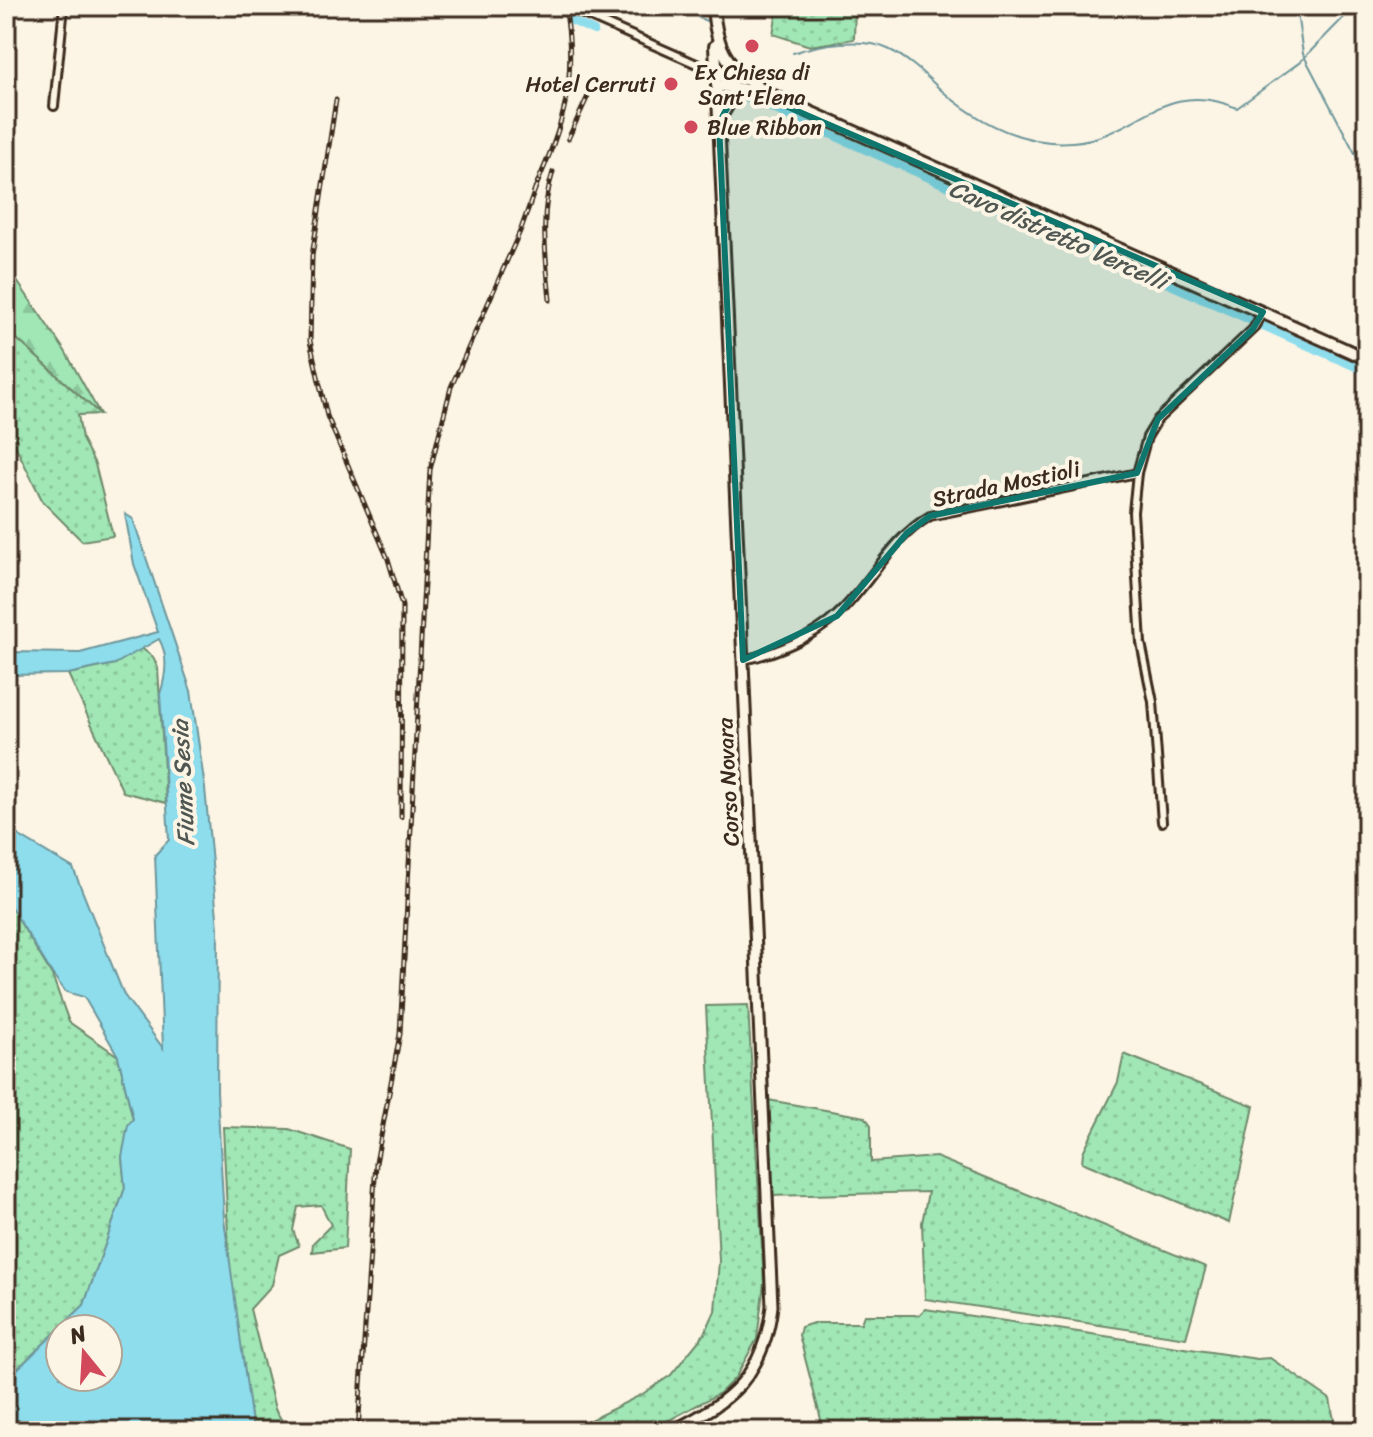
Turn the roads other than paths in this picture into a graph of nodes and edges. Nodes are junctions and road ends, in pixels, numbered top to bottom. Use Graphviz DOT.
graph roads {
  1 [pos="64,6"];
  2 [pos="565,6"];
  3 [pos="713,6"];
  4 [pos="715,32"];
  5 [pos="717,79"];
  6 [pos="745,79"];
  7 [pos="751,91"];
  8 [pos="767,93"];
  9 [pos="54,106"];
  10 [pos="719,123"];
  11 [pos="1262,315"];
  12 [pos="1367,359"];
  13 [pos="1137,473"];
  14 [pos="743,660"];
  15 [pos="1162,822"];
  16 [pos="672,1431"];
  1 -- 9 [label="street"];
  2 -- 5 [label="street"];
  3 -- 4 [label="main road, Corso Novara"];
  4 -- 5 [label="main road, Corso Novara"];
  4 -- 6 [label="main road"];
  5 -- 6 [label="main road"];
  5 -- 7 [label="main road"];
  5 -- 10 [label="main road, Corso Novara"];
  6 -- 8 [label="main road"];
  7 -- 8 [label="main road"];
  7 -- 10 [label="main road"];
  8 -- 11 [label="main road"];
  10 -- 14 [label="main road, Corso Novara"];
  11 -- 12 [label="main road"];
  11 -- 13 [label="street"];
  13 -- 14 [label="street, Strada Mostioli"];
  13 -- 15 [label="street"];
  14 -- 16 [label="main road, Corso Novara"];
}
